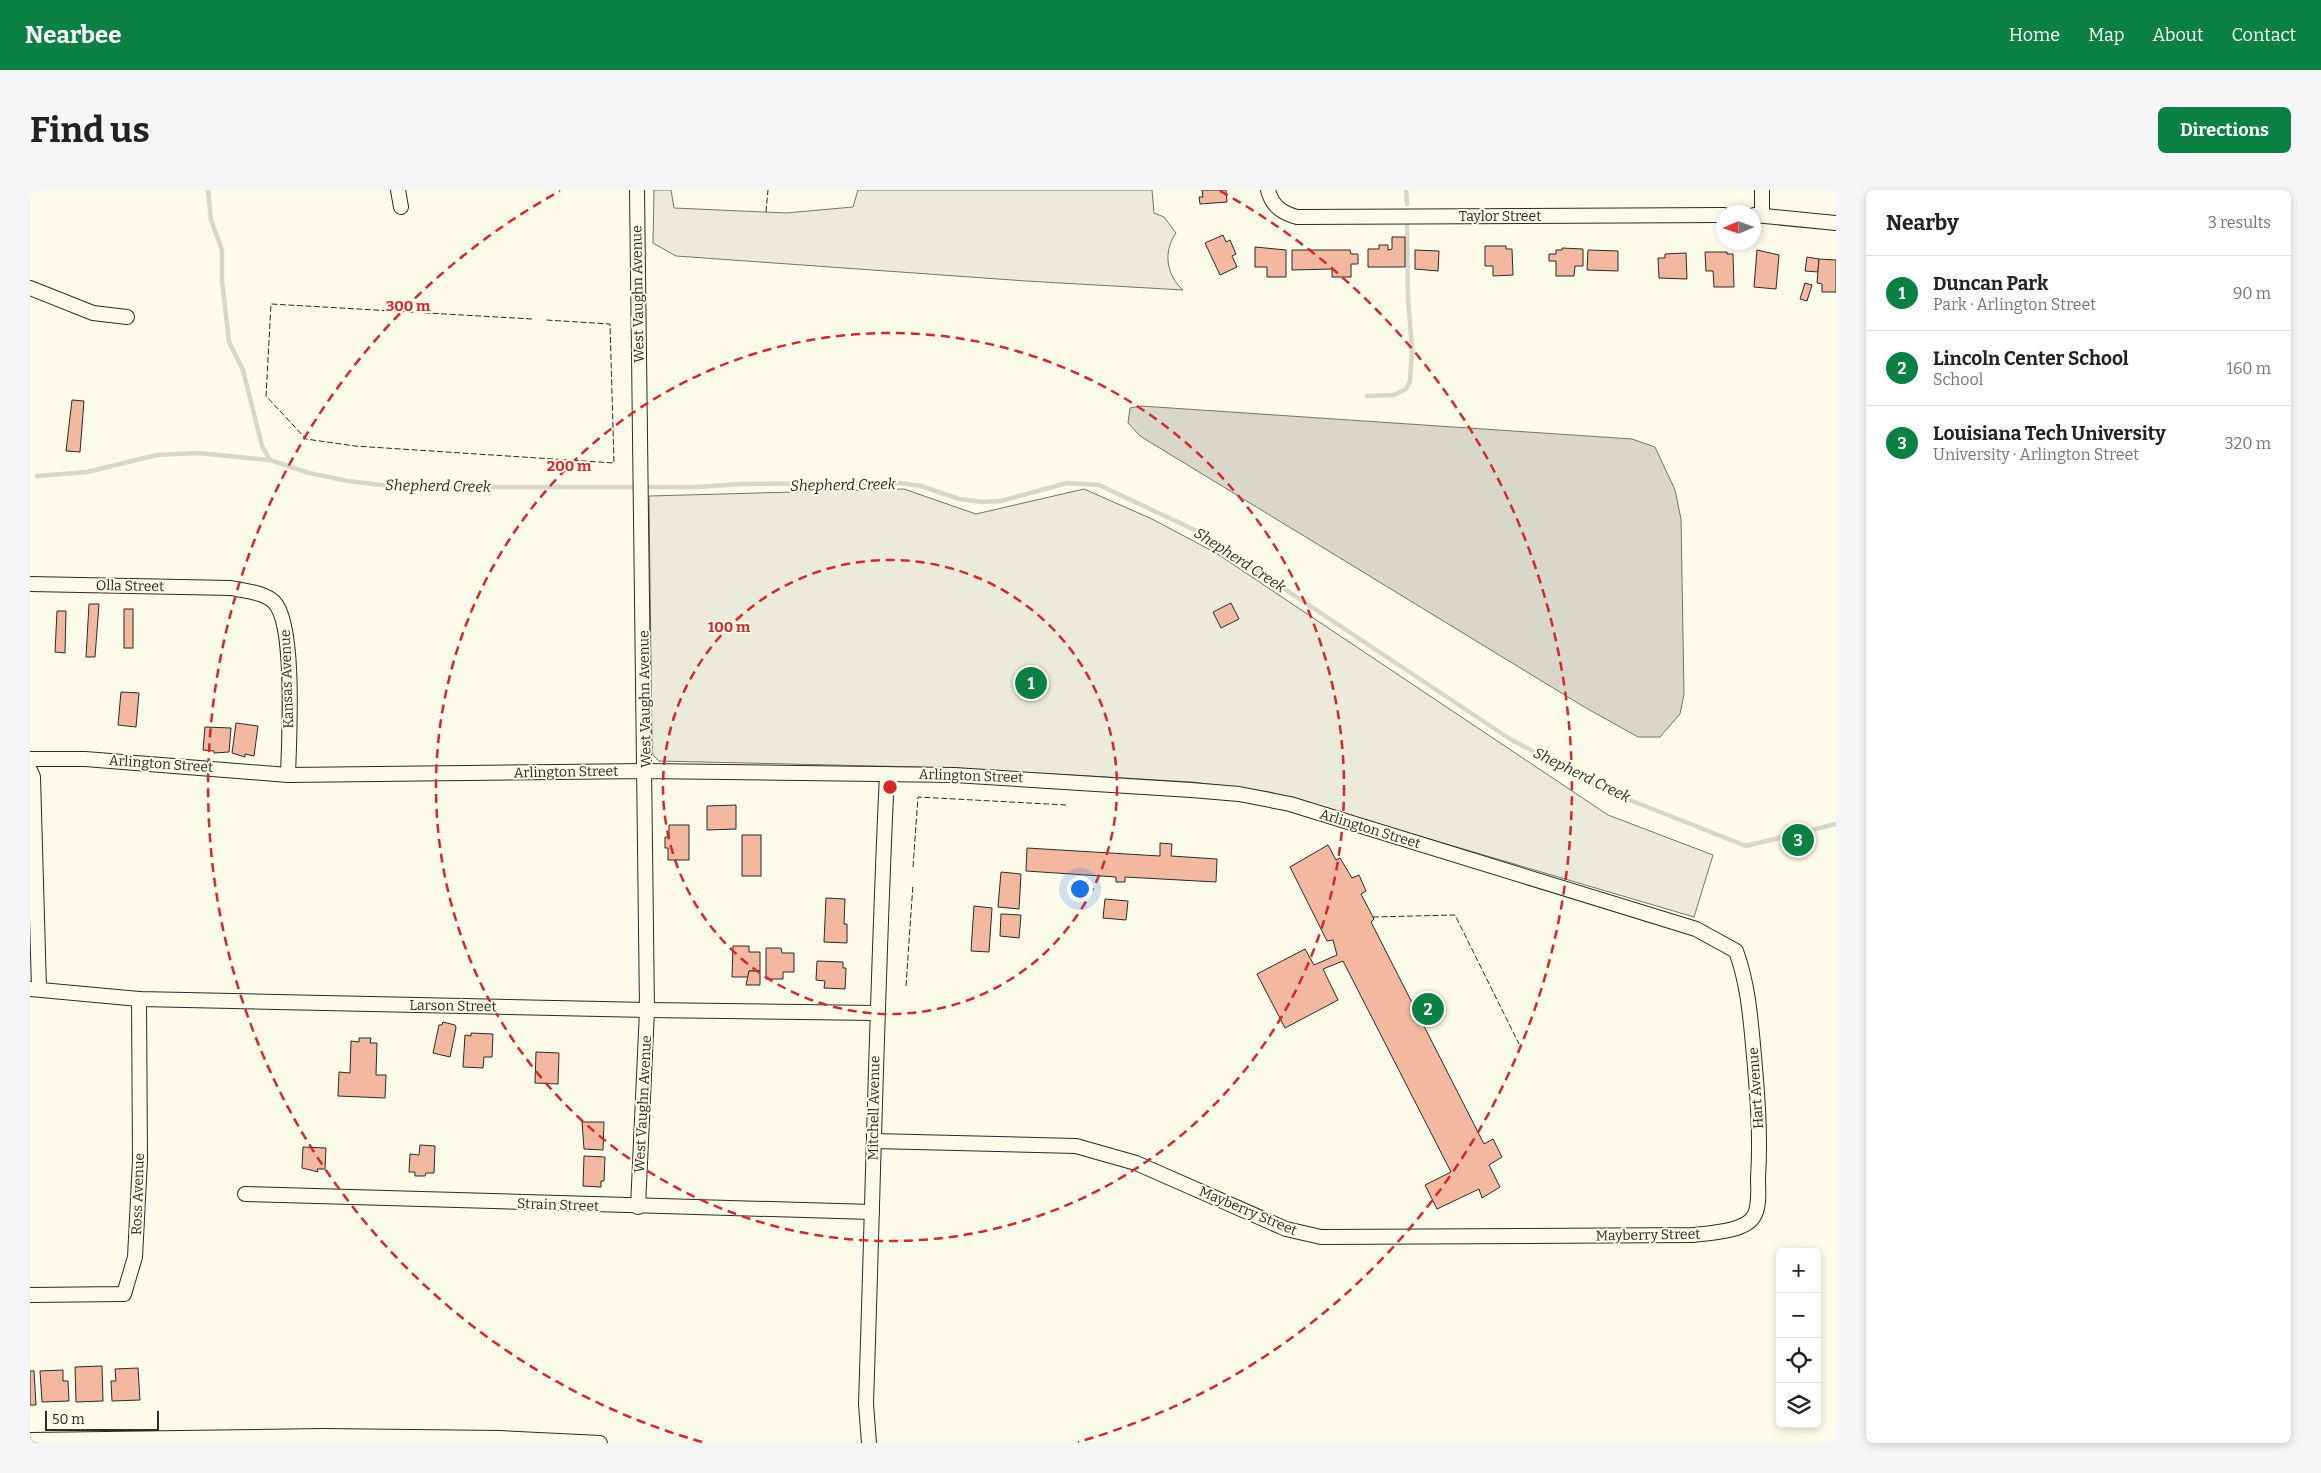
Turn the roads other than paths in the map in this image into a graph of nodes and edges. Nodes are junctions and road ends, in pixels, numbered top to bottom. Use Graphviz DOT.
graph roads {
  1 [pos="398,190"];
  2 [pos="637,190"];
  3 [pos="1268,190"];
  4 [pos="1762,190"];
  5 [pos="1760,205"];
  6 [pos="401,207"];
  7 [pos="1761,215"];
  8 [pos="1716,216"];
  9 [pos="1836,223"];
  10 [pos="30,288"];
  11 [pos="127,317"];
  12 [pos="30,584"];
  13 [pos="231,588"];
  14 [pos="30,759"];
  15 [pos="30,770"];
  16 [pos="646,771"];
  17 [pos="887,774"];
  18 [pos="288,775"];
  19 [pos="1736,951"];
  20 [pos="34,989"];
  21 [pos="139,998"];
  22 [pos="647,1010"];
  23 [pos="876,1013"];
  24 [pos="874,1141"];
  25 [pos="244,1194"];
  26 [pos="638,1207"];
  27 [pos="872,1212"];
  28 [pos="1746,1223"];
  29 [pos="30,1295"];
  30 [pos="30,1440"];
  31 [pos="600,1443"];
  32 [pos="869,1443"];
  1 -- 6 [label="street"];
  2 -- 16 [label="street, West Vaughn Avenue"];
  3 -- 8 [label="street, Taylor Street"];
  4 -- 5 [label="street"];
  7 -- 9 [label="street"];
  10 -- 11 [label="street"];
  12 -- 13 [label="street, Olla Street"];
  13 -- 18 [label="street, Kansas Avenue"];
  14 -- 18 [label="street, Arlington Street"];
  15 -- 20 [label="street"];
  16 -- 17 [label="street, Arlington Street"];
  16 -- 18 [label="street, Arlington Street"];
  16 -- 22 [label="street, West Vaughn Avenue"];
  17 -- 19 [label="street, Arlington Street"];
  17 -- 23 [label="street, Mitchell Avenue"];
  19 -- 28 [label="street, Hart Avenue"];
  20 -- 21 [label="street, Larson Street"];
  21 -- 22 [label="street, Larson Street"];
  21 -- 29 [label="street, Ross Avenue"];
  22 -- 23 [label="street, Larson Street"];
  22 -- 26 [label="street, West Vaughn Avenue"];
  23 -- 24 [label="street, Mitchell Avenue"];
  24 -- 27 [label="street, Mitchell Avenue"];
  24 -- 28 [label="street, Mayberry Street"];
  25 -- 26 [label="street, Strain Street"];
  26 -- 27 [label="street, Strain Street"];
  27 -- 32 [label="street, Mitchell Avenue"];
  30 -- 31 [label="street"];
}
